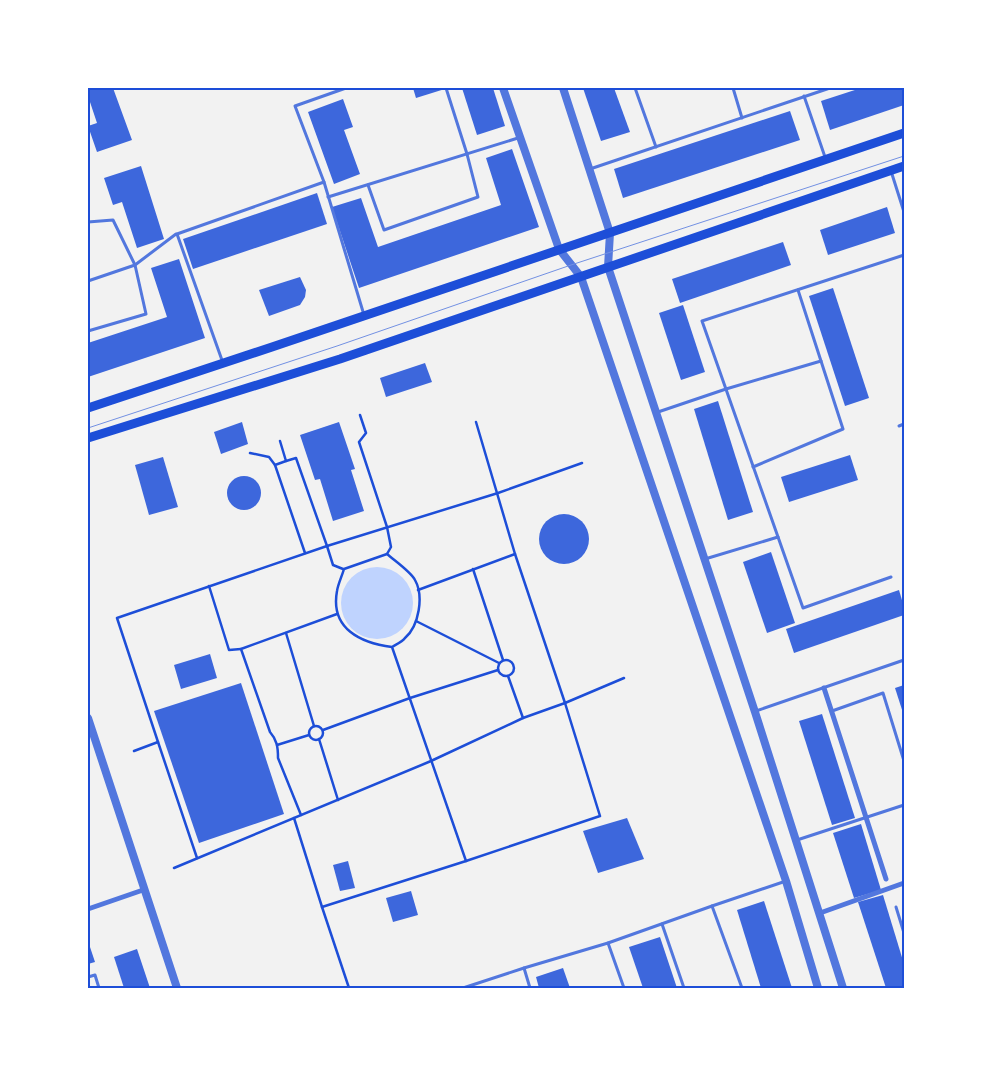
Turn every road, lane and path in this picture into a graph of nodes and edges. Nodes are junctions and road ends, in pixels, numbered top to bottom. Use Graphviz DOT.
graph roads {
  1 [pos="346,88"];
  2 [pos="446,88"];
  3 [pos="503,88"];
  4 [pos="563,88"];
  5 [pos="635,88"];
  6 [pos="733,88"];
  7 [pos="830,88"];
  8 [pos="804,96"];
  9 [pos="742,118"];
  10 [pos="904,133"];
  11 [pos="519,137"];
  12 [pos="656,147"];
  13 [pos="467,154"];
  14 [pos="826,160"];
  15 [pos="904,166"];
  16 [pos="590,170"];
  17 [pos="890,171"];
  18 [pos="324,182"];
  19 [pos="368,185"];
  20 [pos="328,197"];
  21 [pos="904,212"];
  22 [pos="88,222"];
  23 [pos="610,233"];
  24 [pos="177,234"];
  25 [pos="559,250"];
  26 [pos="904,255"];
  27 [pos="135,265"];
  28 [pos="608,267"];
  29 [pos="581,277"];
  30 [pos="88,281"];
  31 [pos="798,290"];
  32 [pos="364,316"];
  33 [pos="88,331"];
  34 [pos="821,361"];
  35 [pos="223,364"];
  36 [pos="726,389"];
  37 [pos="88,408"];
  38 [pos="657,412"];
  39 [pos="360,415"];
  40 [pos="476,422"];
  41 [pos="904,424"];
  42 [pos="899,426"];
  43 [pos="88,438"];
  44 [pos="280,441"];
  45 [pos="250,453"];
  46 [pos="286,461"];
  47 [pos="582,462"];
  48 [pos="275,465"];
  49 [pos="753,467"];
  50 [pos="498,493"];
  51 [pos="387,527"];
  52 [pos="778,537"];
  53 [pos="327,546"];
  54 [pos="305,553"];
  55 [pos="387,554"];
  56 [pos="515,554"];
  57 [pos="705,559"];
  58 [pos="344,569"];
  59 [pos="473,569"];
  60 [pos="892,577"];
  61 [pos="209,586"];
  62 [pos="418,590"];
  63 [pos="337,614"];
  64 [pos="416,620"];
  65 [pos="286,633"];
  66 [pos="392,647"];
  67 [pos="241,649"];
  68 [pos="503,660"];
  69 [pos="904,660"];
  70 [pos="499,663"];
  71 [pos="498,670"];
  72 [pos="508,676"];
  73 [pos="624,678"];
  74 [pos="824,688"];
  75 [pos="410,698"];
  76 [pos="565,703"];
  77 [pos="831,711"];
  78 [pos="755,712"];
  79 [pos="88,718"];
  80 [pos="523,718"];
  81 [pos="314,726"];
  82 [pos="323,730"];
  83 [pos="309,735"];
  84 [pos="319,739"];
  85 [pos="158,742"];
  86 [pos="277,745"];
  87 [pos="134,751"];
  88 [pos="431,761"];
  89 [pos="904,761"];
  90 [pos="338,800"];
  91 [pos="904,805"];
  92 [pos="301,815"];
  93 [pos="294,818"];
  94 [pos="866,818"];
  95 [pos="796,840"];
  96 [pos="197,858"];
  97 [pos="466,861"];
  98 [pos="174,868"];
  99 [pos="886,879"];
  100 [pos="786,881"];
  101 [pos="904,883"];
  102 [pos="143,890"];
  103 [pos="322,906"];
  104 [pos="712,906"];
  105 [pos="896,907"];
  106 [pos="88,909"];
  107 [pos="820,913"];
  108 [pos="662,924"];
  109 [pos="904,933"];
  110 [pos="608,943"];
  111 [pos="524,968"];
  112 [pos="88,977"];
  113 [pos="99,988"];
  114 [pos="177,988"];
  115 [pos="349,988"];
  116 [pos="463,988"];
  117 [pos="530,988"];
  118 [pos="624,988"];
  119 [pos="684,988"];
  120 [pos="742,988"];
  121 [pos="818,988"];
  122 [pos="842,988"];
  1 -- 18 [label="lane"];
  2 -- 13 [label="lane"];
  3 -- 11 [label="street"];
  4 -- 16 [label="street"];
  5 -- 12 [label="lane"];
  6 -- 9 [label="lane"];
  7 -- 8 [label="lane"];
  8 -- 9 [label="lane"];
  8 -- 14 [label="lane"];
  9 -- 12 [label="lane"];
  10 -- 14 [label="main road"];
  11 -- 13 [label="lane"];
  11 -- 25 [label="street"];
  12 -- 16 [label="lane"];
  13 -- 19 [label="lane"];
  13 -- 19 [label="lane"];
  14 -- 23 [label="main road"];
  15 -- 17 [label="main road"];
  16 -- 23 [label="street"];
  17 -- 21 [label="lane"];
  17 -- 28 [label="main road"];
  18 -- 20 [label="lane"];
  18 -- 24 [label="lane"];
  19 -- 20 [label="lane"];
  20 -- 32 [label="lane"];
  22 -- 27 [label="lane"];
  23 -- 25 [label="main road"];
  23 -- 28 [label="street"];
  24 -- 27 [label="lane"];
  24 -- 35 [label="lane"];
  25 -- 29 [label="street"];
  25 -- 32 [label="main road"];
  26 -- 31 [label="lane"];
  27 -- 30 [label="lane"];
  27 -- 33 [label="lane"];
  28 -- 29 [label="main road"];
  28 -- 38 [label="street"];
  29 -- 43 [label="main road"];
  29 -- 100 [label="street"];
  31 -- 34 [label="lane"];
  31 -- 36 [label="lane"];
  32 -- 35 [label="main road"];
  34 -- 36 [label="lane"];
  34 -- 49 [label="lane"];
  35 -- 37 [label="main road"];
  36 -- 38 [label="lane"];
  36 -- 49 [label="lane"];
  38 -- 57 [label="street"];
  39 -- 51 [label="path"];
  40 -- 50 [label="path"];
  41 -- 42 [label="lane"];
  44 -- 46 [label="path"];
  45 -- 48 [label="path"];
  46 -- 48 [label="path"];
  46 -- 53 [label="path"];
  47 -- 50 [label="path"];
  48 -- 54 [label="path"];
  49 -- 52 [label="lane"];
  50 -- 51 [label="path"];
  50 -- 56 [label="path"];
  51 -- 53 [label="path"];
  51 -- 55 [label="path"];
  52 -- 57 [label="lane"];
  52 -- 60 [label="lane"];
  53 -- 54 [label="path"];
  53 -- 58 [label="path"];
  54 -- 61 [label="path"];
  55 -- 58 [label="path"];
  55 -- 62 [label="path"];
  56 -- 59 [label="path"];
  56 -- 76 [label="path"];
  57 -- 78 [label="street"];
  58 -- 63 [label="path"];
  59 -- 62 [label="path"];
  59 -- 68 [label="path"];
  61 -- 67 [label="path"];
  61 -- 85 [label="path"];
  62 -- 64 [label="path"];
  63 -- 65 [label="path"];
  63 -- 66 [label="path"];
  64 -- 66 [label="path"];
  64 -- 70 [label="path"];
  65 -- 67 [label="path"];
  65 -- 81 [label="path"];
  66 -- 75 [label="path"];
  67 -- 86 [label="path"];
  68 -- 70 [label="path"];
  68 -- 72 [label="path"];
  69 -- 74 [label="lane"];
  70 -- 71 [label="path"];
  71 -- 72 [label="path"];
  71 -- 75 [label="path"];
  72 -- 80 [label="path"];
  73 -- 76 [label="path"];
  74 -- 77 [label="street"];
  74 -- 78 [label="lane"];
  75 -- 82 [label="path"];
  75 -- 88 [label="path"];
  76 -- 80 [label="path"];
  76 -- 97 [label="path"];
  77 -- 89 [label="lane"];
  77 -- 94 [label="street"];
  78 -- 95 [label="street"];
  79 -- 102 [label="street"];
  80 -- 88 [label="path"];
  81 -- 82 [label="path"];
  81 -- 83 [label="path"];
  82 -- 84 [label="path"];
  83 -- 84 [label="path"];
  83 -- 86 [label="path"];
  84 -- 90 [label="path"];
  85 -- 87 [label="path"];
  85 -- 96 [label="path"];
  86 -- 92 [label="path"];
  88 -- 90 [label="path"];
  88 -- 97 [label="path"];
  90 -- 92 [label="path"];
  91 -- 94 [label="lane"];
  92 -- 93 [label="path"];
  93 -- 96 [label="path"];
  93 -- 103 [label="path"];
  94 -- 95 [label="lane"];
  94 -- 99 [label="street"];
  95 -- 107 [label="street"];
  96 -- 98 [label="path"];
  97 -- 103 [label="path"];
  100 -- 104 [label="lane"];
  100 -- 121 [label="street"];
  101 -- 107 [label="street"];
  102 -- 106 [label="street"];
  102 -- 114 [label="street"];
  103 -- 115 [label="path"];
  104 -- 108 [label="lane"];
  104 -- 120 [label="lane"];
  105 -- 109 [label="lane"];
  107 -- 122 [label="street"];
  108 -- 110 [label="lane"];
  108 -- 119 [label="lane"];
  110 -- 111 [label="lane"];
  110 -- 118 [label="lane"];
  111 -- 116 [label="lane"];
  111 -- 117 [label="lane"];
  112 -- 113 [label="lane"];
}
